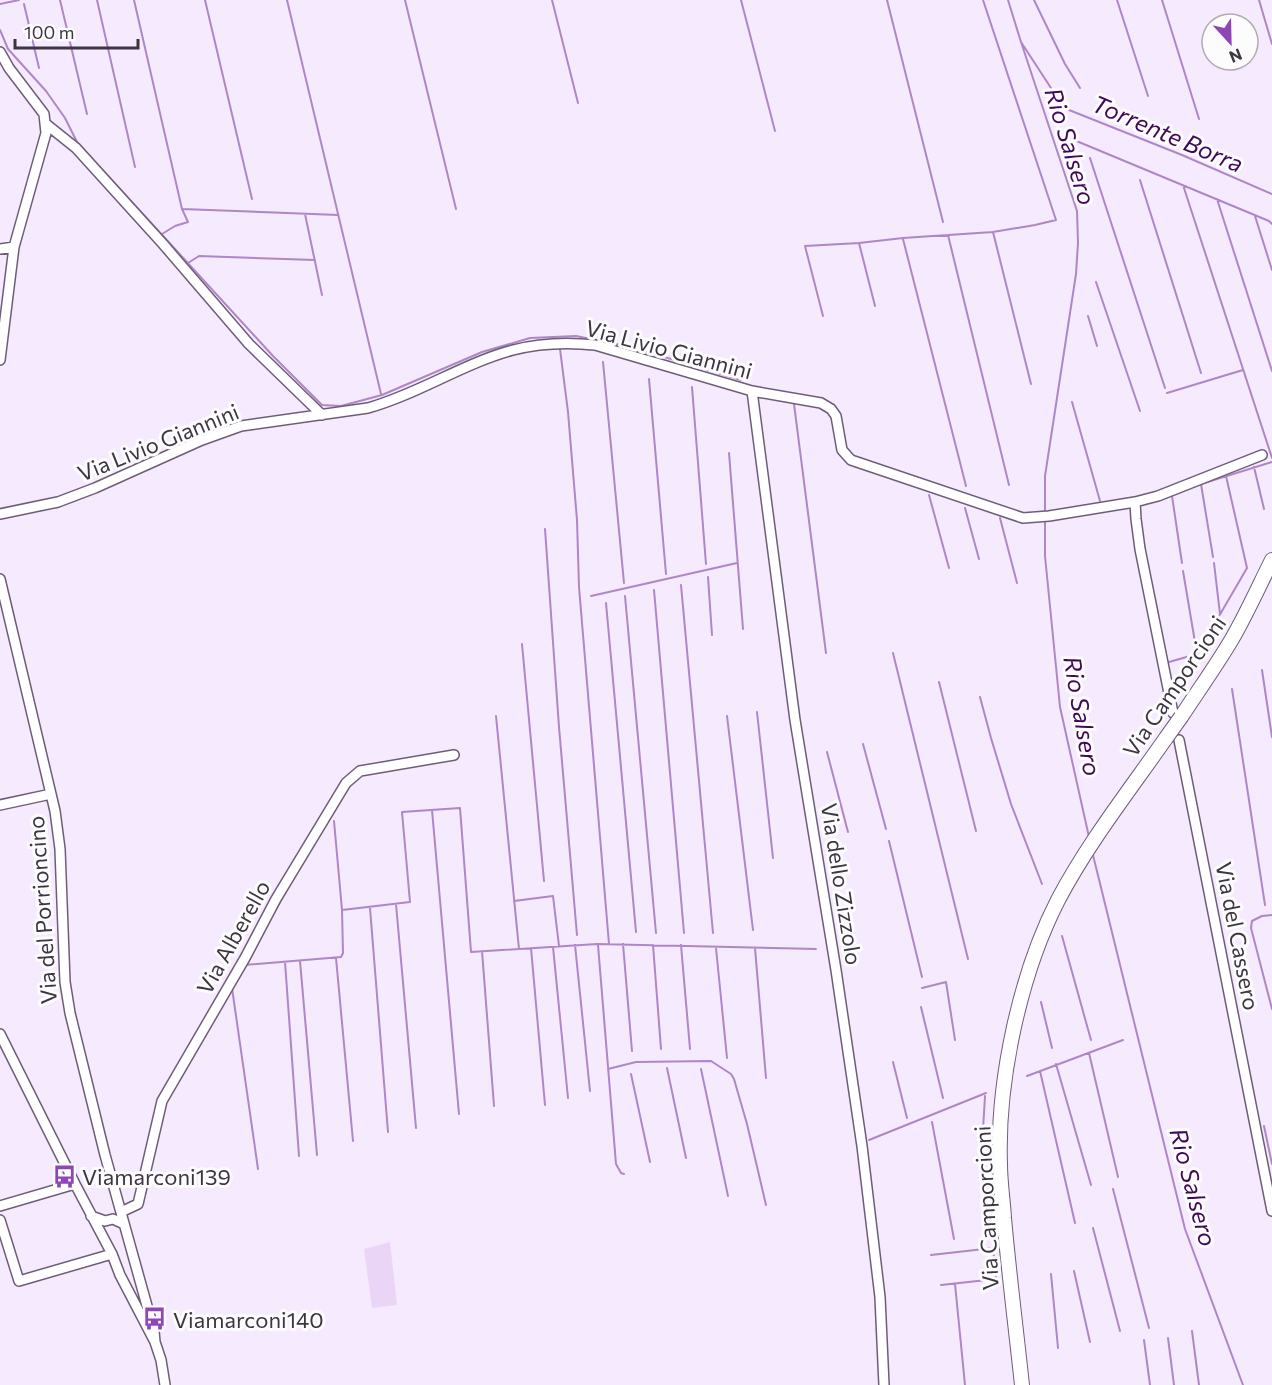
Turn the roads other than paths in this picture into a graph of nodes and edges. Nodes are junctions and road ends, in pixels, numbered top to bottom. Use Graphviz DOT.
graph roads {
  1 [pos="0,52"];
  2 [pos="46,124"];
  3 [pos="14,247"];
  4 [pos="0,249"];
  5 [pos="0,360"];
  6 [pos="752,391"];
  7 [pos="322,415"];
  8 [pos="1262,455"];
  9 [pos="1135,502"];
  10 [pos="0,514"];
  11 [pos="1272,560"];
  12 [pos="0,579"];
  13 [pos="2,600"];
  14 [pos="1177,715"];
  15 [pos="1172,739"];
  16 [pos="454,755"];
  17 [pos="51,794"];
  18 [pos="0,805"];
  19 [pos="0,1034"];
  20 [pos="75,1184"];
  21 [pos="0,1206"];
  22 [pos="121,1211"];
  23 [pos="1272,1211"];
  24 [pos="92,1215"];
  25 [pos="0,1220"];
  26 [pos="109,1220"];
  27 [pos="124,1224"];
  28 [pos="100,1232"];
  29 [pos="114,1259"];
  30 [pos="134,1261"];
  31 [pos="155,1342"];
  32 [pos="165,1385"];
  33 [pos="884,1385"];
  34 [pos="1022,1385"];
  1 -- 2 [label="street"];
  2 -- 3 [label="street"];
  2 -- 7 [label="street"];
  3 -- 4 [label="street"];
  3 -- 5 [label="street"];
  6 -- 7 [label="street, Via Livio Giannini"];
  6 -- 9 [label="street, Via Livio Giannini"];
  6 -- 33 [label="street, Via dello Zizzolo"];
  7 -- 10 [label="street, Via Livio Giannini"];
  8 -- 9 [label="street, Via Livio Giannini"];
  9 -- 14 [label="street"];
  11 -- 14 [label="main road, Via Camporcioni"];
  12 -- 13 [label="street, Via del Porrioncino"];
  13 -- 17 [label="street, Via del Porrioncino"];
  14 -- 15 [label="main road, Via Camporcioni, bridge"];
  15 -- 23 [label="street, Via del Cassero"];
  15 -- 34 [label="main road, Via Camporcioni"];
  16 -- 22 [label="street, Via Alberello"];
  17 -- 18 [label="street"];
  17 -- 22 [label="street, Via del Porrioncino"];
  19 -- 20 [label="street"];
  20 -- 21 [label="street"];
  20 -- 24 [label="street"];
  22 -- 26 [label="street"];
  22 -- 27 [label="street, Via del Porrioncino"];
  24 -- 26 [label="street"];
  24 -- 28 [label="street"];
  25 -- 29 [label="street"];
  26 -- 27 [label="street"];
  26 -- 28 [label="street"];
  27 -- 30 [label="street, Via del Porrioncino"];
  28 -- 29 [label="street"];
  29 -- 30 [label="street"];
  29 -- 31 [label="street"];
  30 -- 31 [label="street, Via del Porrioncino"];
  31 -- 32 [label="street"];
}
